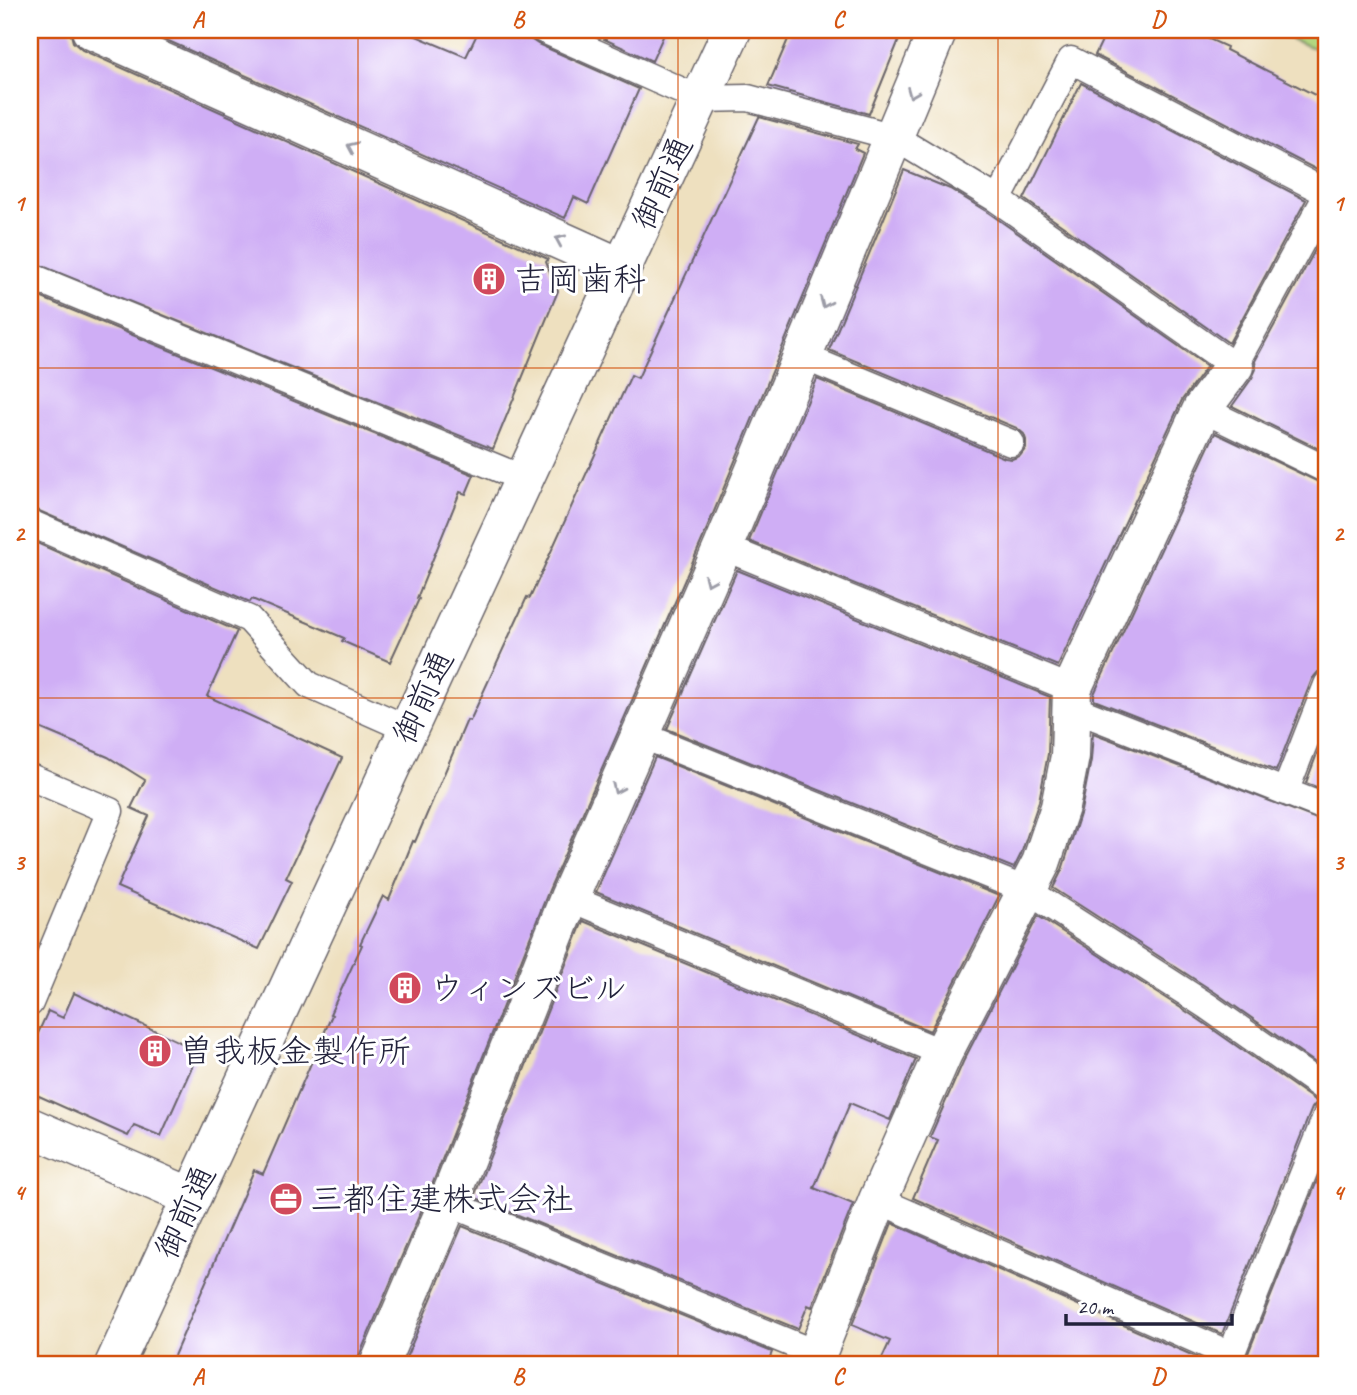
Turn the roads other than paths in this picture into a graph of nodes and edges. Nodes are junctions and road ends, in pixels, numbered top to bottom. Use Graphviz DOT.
graph roads {
  1 [pos="90,30"];
  2 [pos="544,30"];
  3 [pos="732,30"];
  4 [pos="938,30"];
  5 [pos="700,99"];
  6 [pos="894,137"];
  7 [pos="1326,197"];
  8 [pos="998,200"];
  9 [pos="622,268"];
  10 [pos="30,276"];
  11 [pos="802,356"];
  12 [pos="1234,366"];
  13 [pos="1202,410"];
  14 [pos="1011,443"];
  15 [pos="1327,470"];
  16 [pos="524,479"];
  17 [pos="30,523"];
  18 [pos="723,547"];
  19 [pos="1327,684"];
  20 [pos="1072,699"];
  21 [pos="408,729"];
  22 [pos="641,735"];
  23 [pos="30,777"];
  24 [pos="1284,792"];
  25 [pos="1327,808"];
  26 [pos="1028,891"];
  27 [pos="569,898"];
  28 [pos="30,1003"];
  29 [pos="943,1053"];
  30 [pos="1327,1090"];
  31 [pos="1327,1114"];
  32 [pos="30,1127"];
  33 [pos="191,1197"];
  34 [pos="878,1200"];
  35 [pos="448,1203"];
  36 [pos="816,1359"];
  37 [pos="1229,1360"];
  38 [pos="114,1365"];
  39 [pos="379,1365"];
  9 -- 1 [label="street, one-way"];
  2 -- 5 [label="lane"];
  3 -- 5 [label="street, 御前通"];
  4 -- 6 [label="street, one-way"];
  5 -- 6 [label="lane"];
  5 -- 9 [label="street, 御前通"];
  6 -- 8 [label="lane"];
  6 -- 11 [label="street, one-way"];
  7 -- 8 [label="lane"];
  7 -- 12 [label="lane"];
  8 -- 12 [label="lane"];
  9 -- 16 [label="street, 御前通"];
  10 -- 16 [label="lane"];
  11 -- 14 [label="lane"];
  11 -- 18 [label="street"];
  12 -- 13 [label="street"];
  13 -- 15 [label="lane"];
  13 -- 20 [label="street"];
  16 -- 21 [label="street, 御前通"];
  17 -- 21 [label="lane"];
  18 -- 20 [label="lane"];
  18 -- 22 [label="street, one-way"];
  19 -- 24 [label="lane"];
  20 -- 24 [label="lane"];
  20 -- 26 [label="street"];
  21 -- 33 [label="street, 御前通"];
  22 -- 26 [label="lane"];
  22 -- 27 [label="street, one-way"];
  23 -- 28 [label="lane"];
  24 -- 25 [label="lane"];
  26 -- 29 [label="street"];
  26 -- 30 [label="lane"];
  27 -- 29 [label="lane"];
  27 -- 35 [label="street"];
  29 -- 34 [label="street"];
  31 -- 37 [label="lane"];
  32 -- 33 [label="street"];
  33 -- 38 [label="street, 御前通"];
  34 -- 36 [label="street"];
  34 -- 37 [label="lane"];
  35 -- 36 [label="lane"];
  35 -- 39 [label="street"];
}
